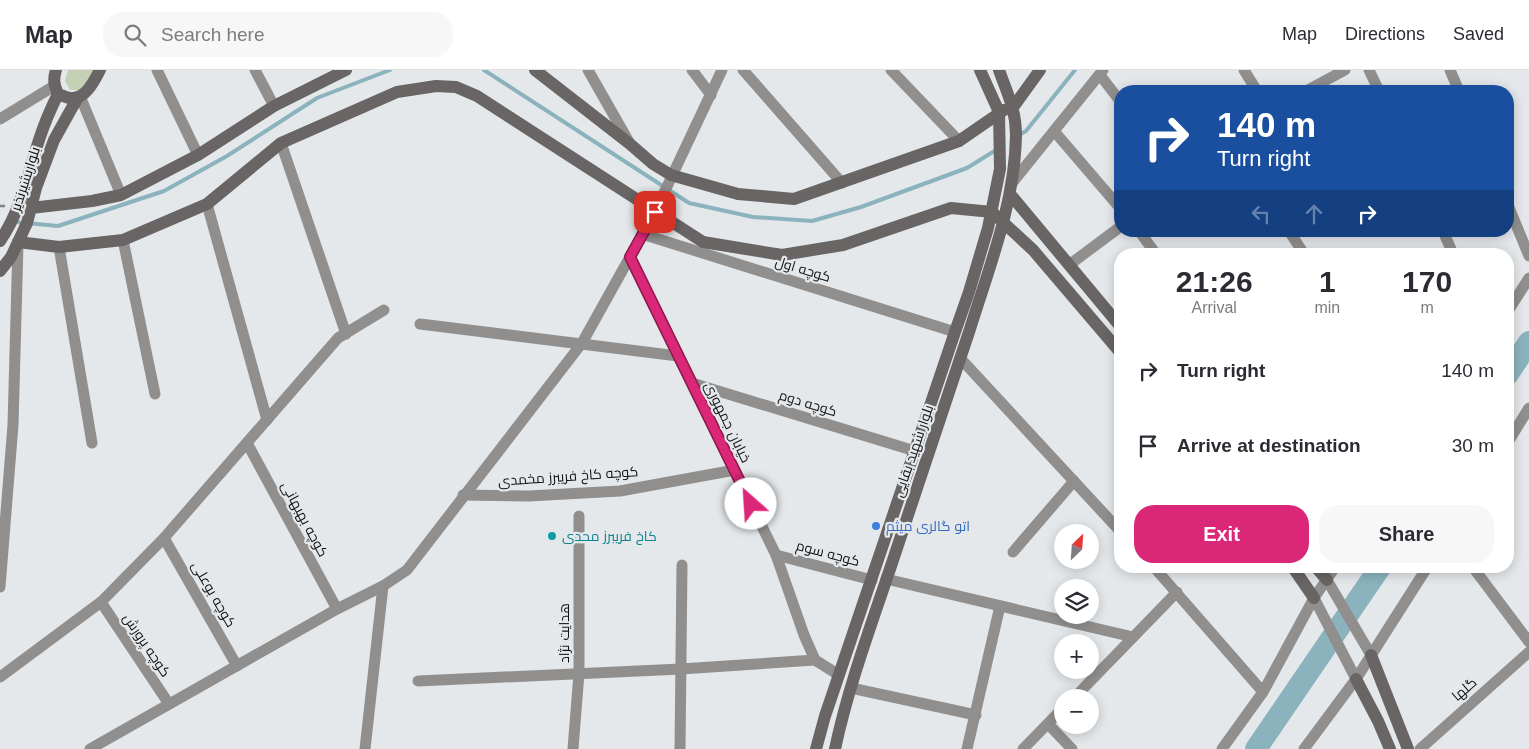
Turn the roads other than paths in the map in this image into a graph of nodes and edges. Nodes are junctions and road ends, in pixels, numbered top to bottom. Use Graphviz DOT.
graph roads {
  1 [pos="56,70"];
  2 [pos="100,70"];
  3 [pos="157,70"];
  4 [pos="255,70"];
  5 [pos="346,70"];
  6 [pos="535,70"];
  7 [pos="588,70"];
  8 [pos="692,70"];
  9 [pos="722,70"];
  10 [pos="743,70"];
  11 [pos="891,70"];
  12 [pos="980,70"];
  13 [pos="998,70"];
  14 [pos="1244,70"];
  15 [pos="1345,70"];
  16 [pos="1369,70"];
  17 [pos="1450,70"];
  18 [pos="1038,71"];
  19 [pos="1101,72"];
  20 [pos="1253,85"];
  21 [pos="1317,85"];
  22 [pos="1376,85"];
  23 [pos="1456,85"];
  24 [pos="56,90"];
  25 [pos="1114,92"];
  26 [pos="711,95"];
  27 [pos="79,96"];
  28 [pos="274,106"];
  29 [pos="1014,106"];
  30 [pos="999,112"];
  31 [pos="48,117"];
  32 [pos="0,119"];
  33 [pos="64,124"];
  34 [pos="1054,131"];
  35 [pos="959,141"];
  36 [pos="281,143"];
  37 [pos="630,144"];
  38 [pos="198,155"];
  39 [pos="670,177"];
  40 [pos="842,183"];
  41 [pos="1011,188"];
  42 [pos="121,195"];
  43 [pos="1114,201"];
  44 [pos="207,204"];
  45 [pos="31,208"];
  46 [pos="655,212"];
  47 [pos="992,212"];
  48 [pos="1514,220"];
  49 [pos="1003,222"];
  50 [pos="1114,231"];
  51 [pos="642,234"];
  52 [pos="1143,237"];
  53 [pos="1293,237"];
  54 [pos="123,240"];
  55 [pos="0,241"];
  56 [pos="18,242"];
  57 [pos="59,247"];
  58 [pos="1152,248"];
  59 [pos="1300,248"];
  60 [pos="1529,256"];
  61 [pos="630,257"];
  62 [pos="1069,265"];
  63 [pos="0,271"];
  64 [pos="1529,278"];
  65 [pos="1514,302"];
  66 [pos="384,310"];
  67 [pos="1114,319"];
  68 [pos="420,324"];
  69 [pos="955,332"];
  70 [pos="346,334"];
  71 [pos="582,343"];
  72 [pos="1114,345"];
  73 [pos="678,356"];
  74 [pos="960,358"];
  75 [pos="692,383"];
  76 [pos="155,394"];
  77 [pos="1529,408"];
  78 [pos="267,420"];
  79 [pos="0,425"];
  80 [pos="13,425"];
  81 [pos="1514,432"];
  82 [pos="92,443"];
  83 [pos="247,443"];
  84 [pos="915,451"];
  85 [pos="734,470"];
  86 [pos="1074,481"];
  87 [pos="463,495"];
  88 [pos="579,516"];
  89 [pos="1114,524"];
  90 [pos="164,538"];
  91 [pos="1013,552"];
  92 [pos="776,555"];
  93 [pos="682,565"];
  94 [pos="1159,573"];
  95 [pos="1297,573"];
  96 [pos="1320,573"];
  97 [pos="1331,573"];
  98 [pos="1424,573"];
  99 [pos="1477,573"];
  100 [pos="886,579"];
  101 [pos="872,580"];
  102 [pos="1326,580"];
  103 [pos="383,586"];
  104 [pos="0,587"];
  105 [pos="1177,592"];
  106 [pos="1314,598"];
  107 [pos="101,602"];
  108 [pos="1000,606"];
  109 [pos="337,609"];
  110 [pos="1133,637"];
  111 [pos="1529,642"];
  112 [pos="1529,652"];
  113 [pos="1371,655"];
  114 [pos="815,660"];
  115 [pos="237,666"];
  116 [pos="681,669"];
  117 [pos="579,673"];
  118 [pos="839,675"];
  119 [pos="0,677"];
  120 [pos="1356,679"];
  121 [pos="418,681"];
  122 [pos="851,688"];
  123 [pos="1083,689"];
  124 [pos="1263,692"];
  125 [pos="169,704"];
  126 [pos="976,715"];
  127 [pos="1054,718"];
  128 [pos="1048,724"];
  129 [pos="90,749"];
  130 [pos="365,749"];
  131 [pos="573,749"];
  132 [pos="680,749"];
  133 [pos="816,749"];
  134 [pos="834,749"];
  135 [pos="967,749"];
  136 [pos="1023,749"];
  137 [pos="1072,749"];
  138 [pos="1222,749"];
  139 [pos="1304,749"];
  140 [pos="1390,749"];
  141 [pos="1408,749"];
  142 [pos="1420,749"];
  1 -- 24 [label="main road"];
  2 -- 27 [label="main road, بلواربشیرنذیر"];
  3 -- 38 [label="street"];
  4 -- 28 [label="street"];
  5 -- 28 [label="main road"];
  6 -- 37 [label="main road"];
  7 -- 37 [label="street"];
  8 -- 26 [label="street"];
  9 -- 26 [label="street"];
  10 -- 40 [label="street"];
  11 -- 35 [label="street"];
  12 -- 30 [label="main road"];
  13 -- 29 [label="main road, بلوار شهید بقایی"];
  14 -- 20 [label="street"];
  15 -- 21 [label="street"];
  16 -- 22 [label="street"];
  17 -- 23 [label="street"];
  18 -- 29 [label="main road"];
  19 -- 25 [label="street"];
  19 -- 34 [label="street"];
  24 -- 27 [label="main road"];
  24 -- 31 [label="main road"];
  24 -- 32 [label="street"];
  26 -- 39 [label="street"];
  27 -- 33 [label="main road, بلواربشیرنذیر"];
  27 -- 42 [label="street"];
  28 -- 38 [label="main road"];
  29 -- 30 [label="main road"];
  29 -- 41 [label="main road, بلوار شهید بقایی"];
  30 -- 35 [label="main road"];
  30 -- 47 [label="main road, بلوار شهید بقایی"];
  31 -- 33 [label="main road"];
  31 -- 55 [label="main road"];
  33 -- 45 [label="main road, بلواربشیرنذیر"];
  34 -- 41 [label="street"];
  34 -- 43 [label="street"];
  35 -- 40 [label="main road"];
  36 -- 44 [label="main road"];
  36 -- 46 [label="main road"];
  36 -- 70 [label="street"];
  37 -- 39 [label="main road"];
  38 -- 42 [label="main road"];
  39 -- 40 [label="main road"];
  39 -- 46 [label="street"];
  41 -- 49 [label="main road, بلوار شهید بقایی"];
  41 -- 62 [label="main road"];
  42 -- 45 [label="main road"];
  44 -- 54 [label="main road"];
  44 -- 78 [label="street"];
  45 -- 56 [label="main road, بلواربشیرنذیر"];
  46 -- 47 [label="main road"];
  46 -- 51 [label="street"];
  47 -- 49 [label="main road"];
  47 -- 69 [label="main road, بلوار شهید بقایی"];
  48 -- 60 [label="street"];
  49 -- 72 [label="main road"];
  49 -- 74 [label="main road, بلوار شهید بقایی"];
  50 -- 62 [label="street"];
  51 -- 61 [label="street"];
  51 -- 69 [label="street, کوچه اول"];
  52 -- 58 [label="street"];
  53 -- 59 [label="street"];
  54 -- 57 [label="main road"];
  54 -- 76 [label="street"];
  56 -- 57 [label="main road"];
  56 -- 63 [label="main road, بلواربشیرنذیر"];
  56 -- 80 [label="street"];
  57 -- 82 [label="street"];
  61 -- 71 [label="street"];
  61 -- 73 [label="street, خیابان جمهوری"];
  62 -- 67 [label="main road"];
  64 -- 65 [label="street"];
  66 -- 70 [label="street"];
  68 -- 71 [label="street"];
  69 -- 84 [label="main road, بلوار شهید بقایی"];
  70 -- 78 [label="street"];
  71 -- 73 [label="street"];
  71 -- 87 [label="street"];
  73 -- 75 [label="street, خیابان جمهوری"];
  74 -- 86 [label="street"];
  74 -- 100 [label="main road, بلوار شهید بقایی"];
  75 -- 84 [label="street, کوچه دوم"];
  75 -- 85 [label="street, خیابان جمهوری"];
  77 -- 81 [label="street"];
  78 -- 83 [label="street"];
  79 -- 80 [label="street"];
  80 -- 104 [label="street"];
  83 -- 90 [label="street"];
  83 -- 109 [label="street, کوچه بهبهانی"];
  84 -- 101 [label="main road, بلوار شهید بقایی"];
  85 -- 87 [label="street, کوچه کاخ فریبرز مخمدی"];
  85 -- 92 [label="street, خیابان جمهوری"];
  86 -- 89 [label="street"];
  86 -- 91 [label="street"];
  87 -- 103 [label="street"];
  88 -- 117 [label="street, هدایت نژاد"];
  90 -- 107 [label="street"];
  90 -- 115 [label="street, کوچه بوعلی"];
  92 -- 101 [label="street, کوچه سوم"];
  92 -- 114 [label="street, خیابان جمهوری"];
  93 -- 116 [label="street"];
  94 -- 105 [label="street"];
  95 -- 106 [label="main road"];
  96 -- 102 [label="main road"];
  97 -- 102 [label="street"];
  98 -- 113 [label="street"];
  99 -- 111 [label="street"];
  100 -- 108 [label="street"];
  100 -- 122 [label="main road, بلوار شهید بقایی"];
  101 -- 118 [label="main road, بلوار شهید بقایی"];
  102 -- 106 [label="street"];
  102 -- 113 [label="street"];
  103 -- 109 [label="street"];
  103 -- 130 [label="street"];
  105 -- 110 [label="street"];
  105 -- 124 [label="street"];
  106 -- 120 [label="street"];
  106 -- 124 [label="street"];
  107 -- 119 [label="street"];
  107 -- 125 [label="street, کوچه پرورش"];
  108 -- 110 [label="street"];
  108 -- 126 [label="street"];
  109 -- 115 [label="street"];
  110 -- 123 [label="street"];
  112 -- 142 [label="street, گلها"];
  113 -- 120 [label="street"];
  113 -- 141 [label="main road"];
  114 -- 116 [label="street"];
  114 -- 118 [label="street"];
  115 -- 125 [label="street"];
  116 -- 117 [label="street"];
  116 -- 132 [label="street"];
  117 -- 121 [label="street"];
  117 -- 131 [label="street, هدایت نژاد"];
  118 -- 133 [label="main road, بلوار شهید بقایی"];
  120 -- 139 [label="street"];
  120 -- 140 [label="main road"];
  122 -- 126 [label="street"];
  122 -- 134 [label="main road, بلوار شهید بقایی"];
  124 -- 138 [label="street"];
  125 -- 129 [label="street"];
  126 -- 135 [label="street"];
  127 -- 128 [label="street"];
  128 -- 136 [label="street"];
  128 -- 137 [label="street"];
}
